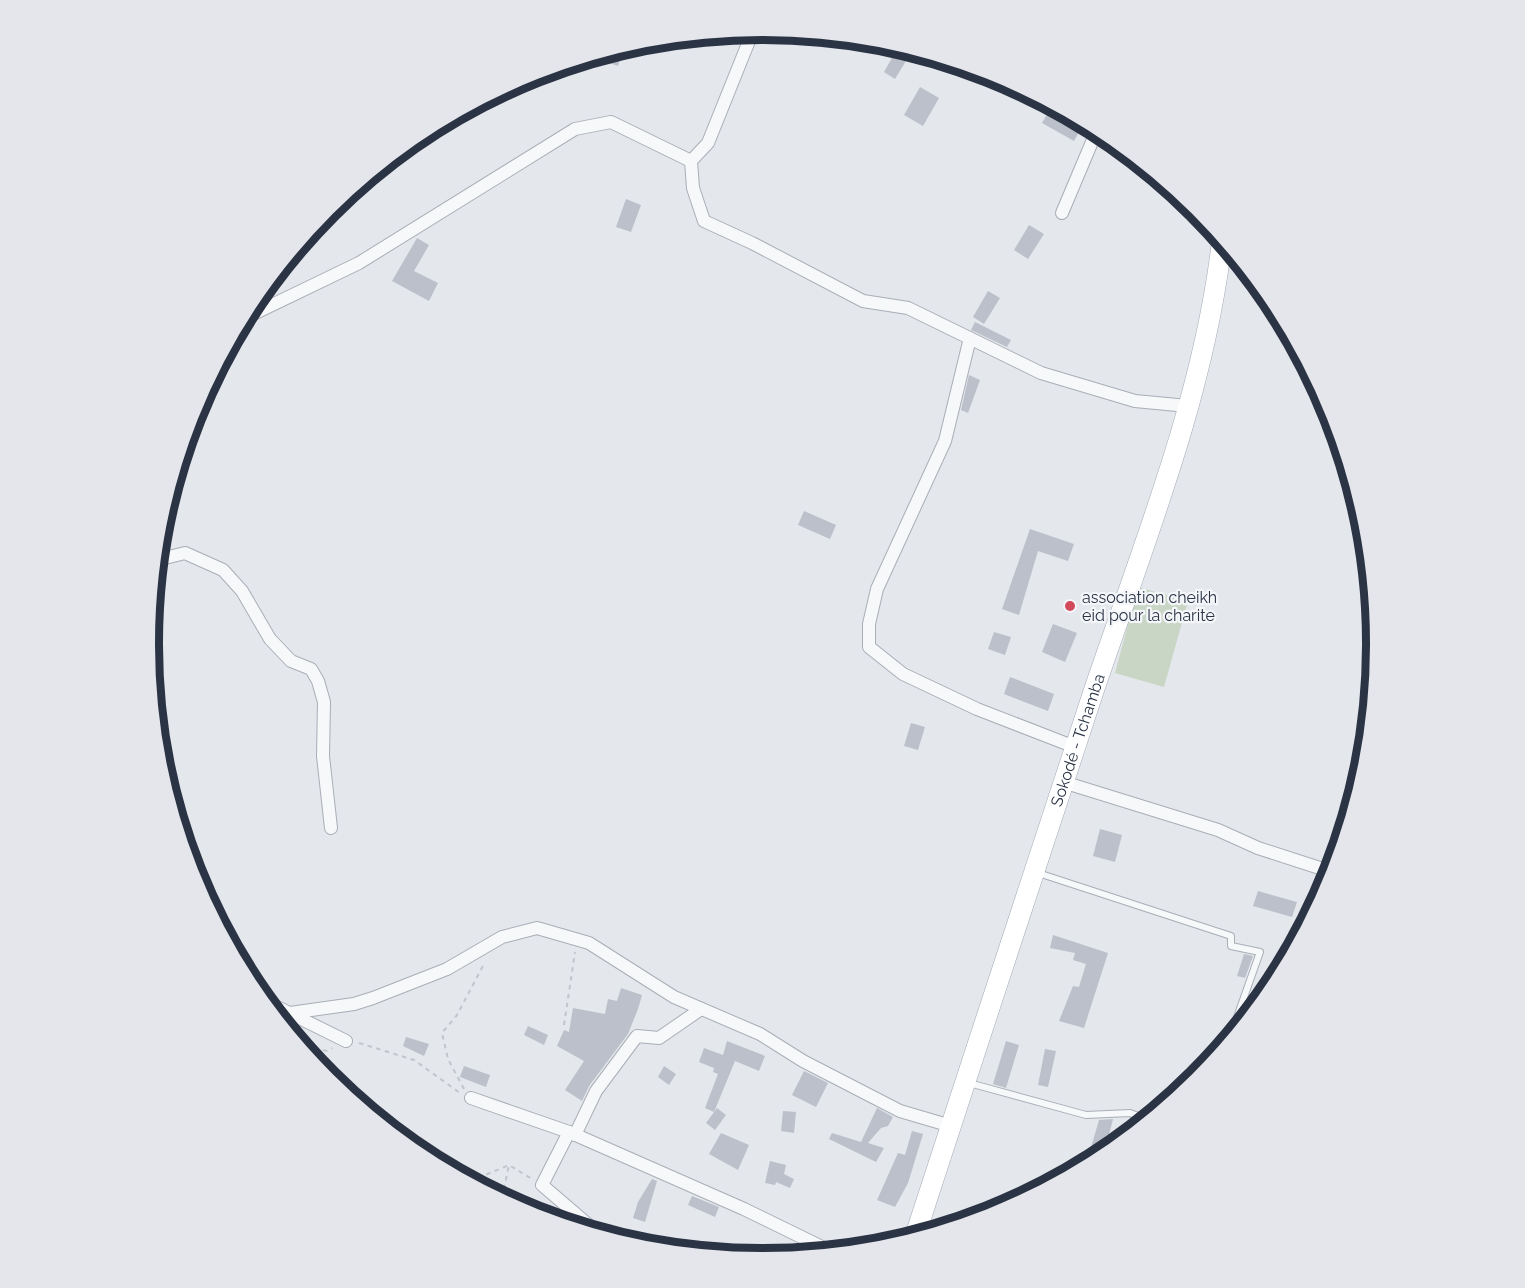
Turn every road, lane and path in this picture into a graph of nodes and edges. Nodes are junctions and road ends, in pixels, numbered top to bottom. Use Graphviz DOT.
graph roads {
  1 [pos="749,41"];
  2 [pos="1093,139"];
  3 [pos="691,160"];
  4 [pos="1062,213"];
  5 [pos="1220,251"];
  6 [pos="260,311"];
  7 [pos="970,338"];
  8 [pos="1188,406"];
  9 [pos="165,558"];
  10 [pos="1075,747"];
  11 [pos="1063,782"];
  12 [pos="332,828"];
  13 [pos="1322,869"];
  14 [pos="1034,872"];
  15 [pos="502,937"];
  16 [pos="576,940"];
  17 [pos="701,1009"];
  18 [pos="283,1010"];
  19 [pos="290,1013"];
  20 [pos="1238,1015"];
  21 [pos="564,1025"];
  22 [pos="346,1041"];
  23 [pos="315,1049"];
  24 [pos="966,1082"];
  25 [pos="471,1098"];
  26 [pos="1138,1116"];
  27 [pos="951,1126"];
  28 [pos="572,1134"];
  29 [pos="508,1165"];
  30 [pos="480,1177"];
  31 [pos="542,1185"];
  32 [pos="504,1189"];
  33 [pos="582,1219"];
  34 [pos="918,1227"];
  35 [pos="811,1245"];
  1 -- 3 [label="street"];
  2 -- 4 [label="street"];
  3 -- 6 [label="street"];
  3 -- 7 [label="street"];
  5 -- 8 [label="main road, Sokodé - Tchamba"];
  7 -- 8 [label="street"];
  7 -- 10 [label="street"];
  8 -- 10 [label="main road, Sokodé - Tchamba"];
  9 -- 12 [label="street"];
  10 -- 11 [label="main road, Sokodé - Tchamba"];
  11 -- 13 [label="street"];
  11 -- 14 [label="main road, Sokodé - Tchamba"];
  14 -- 20 [label="lane"];
  14 -- 24 [label="main road, Sokodé - Tchamba"];
  15 -- 16 [label="street"];
  15 -- 19 [label="street"];
  15 -- 25 [label="path"];
  16 -- 17 [label="street"];
  16 -- 21 [label="path"];
  17 -- 27 [label="street"];
  17 -- 28 [label="street"];
  18 -- 19 [label="street"];
  19 -- 22 [label="street"];
  22 -- 23 [label="path"];
  22 -- 25 [label="path"];
  24 -- 26 [label="lane"];
  24 -- 27 [label="main road, Sokodé - Tchamba"];
  25 -- 28 [label="street"];
  27 -- 34 [label="main road, Sokodé - Tchamba"];
  28 -- 31 [label="street"];
  28 -- 35 [label="street"];
  29 -- 30 [label="path"];
  29 -- 31 [label="path"];
  29 -- 32 [label="path"];
  31 -- 33 [label="street"];
}
